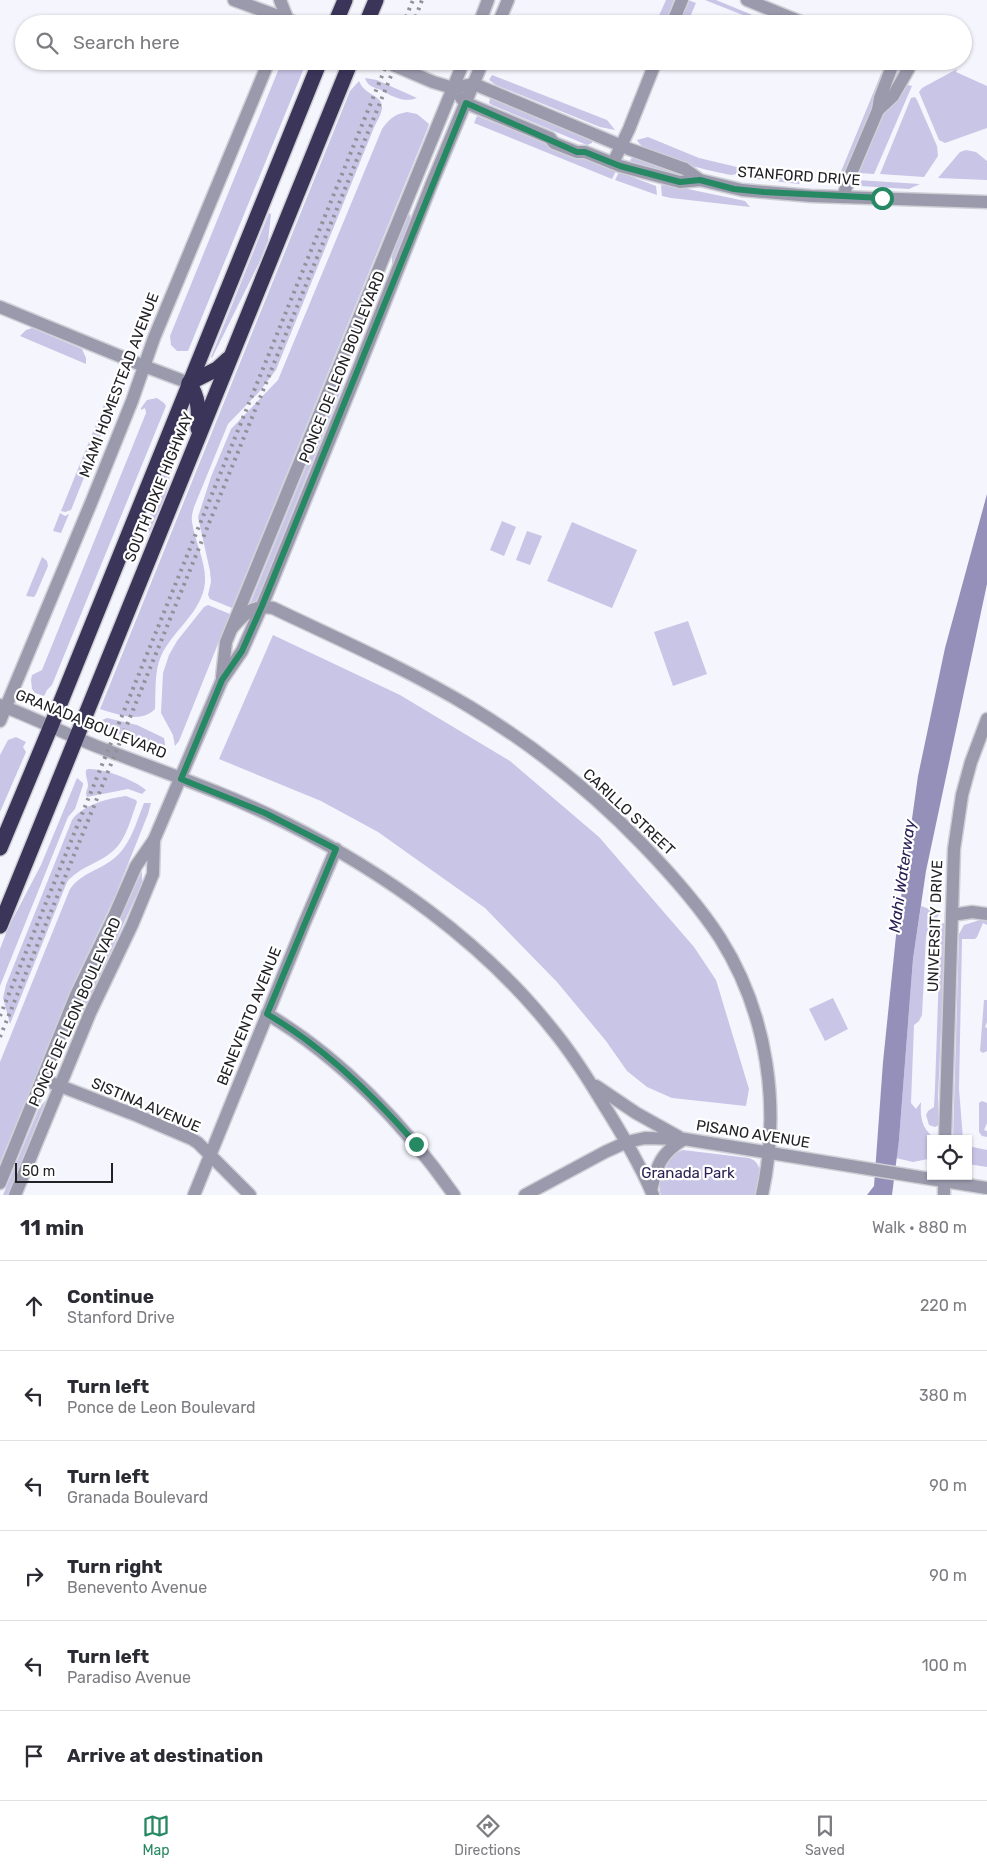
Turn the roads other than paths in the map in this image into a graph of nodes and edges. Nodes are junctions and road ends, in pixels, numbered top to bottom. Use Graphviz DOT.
graph roads {
  1 [pos="234,0"];
  2 [pos="280,0"];
  3 [pos="345,0"];
  4 [pos="376,0"];
  5 [pos="488,0"];
  6 [pos="508,0"];
  7 [pos="682,0"];
  8 [pos="747,0"];
  9 [pos="271,15"];
  10 [pos="284,15"];
  11 [pos="339,15"];
  12 [pos="370,15"];
  13 [pos="482,15"];
  14 [pos="502,15"];
  15 [pos="676,15"];
  16 [pos="784,15"];
  17 [pos="264,70"];
  18 [pos="316,70"];
  19 [pos="347,70"];
  20 [pos="405,70"];
  21 [pos="460,70"];
  22 [pos="479,70"];
  23 [pos="652,70"];
  24 [pos="891,70"];
  25 [pos="908,70"];
  26 [pos="474,84"];
  27 [pos="453,88"];
  28 [pos="466,103"];
  29 [pos="878,110"];
  30 [pos="621,146"];
  31 [pos="613,163"];
  32 [pos="700,180"];
  33 [pos="843,197"];
  34 [pos="987,202"];
  35 [pos="375,280"];
  36 [pos="392,287"];
  37 [pos="0,307"];
  38 [pos="231,355"];
  39 [pos="342,362"];
  40 [pos="144,366"];
  41 [pos="358,370"];
  42 [pos="190,383"];
  43 [pos="198,438"];
  44 [pos="262,606"];
  45 [pos="232,628"];
  46 [pos="222,680"];
  47 [pos="3,706"];
  48 [pos="987,719"];
  49 [pos="0,721"];
  50 [pos="51,726"];
  51 [pos="77,738"];
  52 [pos="181,779"];
  53 [pos="3,829"];
  54 [pos="154,840"];
  55 [pos="0,848"];
  56 [pos="336,849"];
  57 [pos="987,914"];
  58 [pos="952,915"];
  59 [pos="0,926"];
  60 [pos="267,1014"];
  61 [pos="42,1079"];
  62 [pos="590,1081"];
  63 [pos="59,1086"];
  64 [pos="945,1135"];
  65 [pos="684,1139"];
  66 [pos="627,1142"];
  67 [pos="769,1153"];
  68 [pos="210,1155"];
  69 [pos="927,1176"];
  70 [pos="944,1180"];
  71 [pos="953,1180"];
  72 [pos="0,1183"];
  73 [pos="987,1188"];
  74 [pos="652,1193"];
  75 [pos="15,1195"];
  76 [pos="194,1195"];
  77 [pos="250,1195"];
  78 [pos="454,1195"];
  79 [pos="525,1195"];
  80 [pos="762,1195"];
  81 [pos="944,1195"];
  1 -- 9 [label="street"];
  2 -- 10 [label="street"];
  3 -- 11 [label="highway"];
  4 -- 12 [label="highway"];
  5 -- 13 [label="street"];
  6 -- 14 [label="street"];
  7 -- 15 [label="street"];
  8 -- 16 [label="street"];
  17 -- 40 [label="street, MIAMI HOMESTEAD AVENUE"];
  18 -- 42 [label="highway, SOUTH DIXIE HIGHWAY"];
  19 -- 38 [label="highway, SOUTH DIXIE HIGHWAY"];
  20 -- 27 [label="street"];
  21 -- 27 [label="street, PONCE DE LEON BOULEVARD"];
  22 -- 26 [label="street, PONCE DE LEON BOULEVARD"];
  23 -- 30 [label="street"];
  24 -- 29 [label="street"];
  25 -- 29 [label="street"];
  26 -- 27 [label="street"];
  26 -- 28 [label="street, PONCE DE LEON BOULEVARD"];
  26 -- 30 [label="street, STANFORD DRIVE"];
  27 -- 28 [label="street, STANFORD DRIVE"];
  27 -- 35 [label="street, PONCE DE LEON BOULEVARD"];
  28 -- 31 [label="street, STANFORD DRIVE"];
  28 -- 36 [label="street, PONCE DE LEON BOULEVARD"];
  29 -- 33 [label="street"];
  30 -- 31 [label="street"];
  30 -- 32 [label="street, STANFORD DRIVE"];
  31 -- 32 [label="street, STANFORD DRIVE"];
  32 -- 33 [label="street, STANFORD DRIVE"];
  33 -- 34 [label="street, STANFORD DRIVE"];
  35 -- 36 [label="street"];
  35 -- 39 [label="street, PONCE DE LEON BOULEVARD"];
  36 -- 41 [label="street, PONCE DE LEON BOULEVARD"];
  37 -- 40 [label="street"];
  38 -- 42 [label="highway"];
  38 -- 43 [label="highway, SOUTH DIXIE HIGHWAY"];
  39 -- 41 [label="street"];
  39 -- 45 [label="street, PONCE DE LEON BOULEVARD"];
  40 -- 42 [label="street"];
  40 -- 47 [label="street, MIAMI HOMESTEAD AVENUE"];
  41 -- 44 [label="street, PONCE DE LEON BOULEVARD"];
  42 -- 43 [label="highway"];
  42 -- 50 [label="highway, SOUTH DIXIE HIGHWAY"];
  43 -- 51 [label="highway, SOUTH DIXIE HIGHWAY"];
  44 -- 45 [label="street"];
  44 -- 46 [label="street, PONCE DE LEON BOULEVARD"];
  44 -- 67 [label="street, CARILLO STREET"];
  45 -- 46 [label="street, PONCE DE LEON BOULEVARD"];
  46 -- 52 [label="street, PONCE DE LEON BOULEVARD"];
  47 -- 49 [label="street, MIAMI HOMESTEAD AVENUE"];
  47 -- 50 [label="street, GRANADA BOULEVARD"];
  48 -- 58 [label="street, UNIVERSITY DRIVE"];
  50 -- 51 [label="street, GRANADA BOULEVARD"];
  50 -- 53 [label="highway, SOUTH DIXIE HIGHWAY"];
  51 -- 52 [label="street, GRANADA BOULEVARD"];
  51 -- 59 [label="highway, SOUTH DIXIE HIGHWAY"];
  52 -- 54 [label="street, PONCE DE LEON BOULEVARD"];
  52 -- 56 [label="street, GRANADA BOULEVARD"];
  53 -- 55 [label="highway, SOUTH DIXIE HIGHWAY"];
  54 -- 61 [label="street, PONCE DE LEON BOULEVARD"];
  54 -- 63 [label="street, PONCE DE LEON BOULEVARD"];
  56 -- 60 [label="street, BENEVENTO AVENUE"];
  56 -- 62 [label="street, GRANADA BOULEVARD"];
  57 -- 58 [label="street"];
  58 -- 64 [label="street, UNIVERSITY DRIVE"];
  60 -- 68 [label="street, BENEVENTO AVENUE"];
  60 -- 78 [label="street"];
  61 -- 63 [label="street, SISTINA AVENUE"];
  61 -- 72 [label="street, PONCE DE LEON BOULEVARD"];
  62 -- 65 [label="street"];
  62 -- 66 [label="street, GRANADA BOULEVARD"];
  63 -- 68 [label="street, SISTINA AVENUE"];
  63 -- 75 [label="street, PONCE DE LEON BOULEVARD"];
  65 -- 66 [label="street, PISANO AVENUE"];
  65 -- 67 [label="street, PISANO AVENUE"];
  65 -- 74 [label="street"];
  66 -- 74 [label="street, GRANADA BOULEVARD"];
  66 -- 79 [label="street, PISANO AVENUE"];
  67 -- 69 [label="street, PISANO AVENUE"];
  67 -- 80 [label="street, CARILLO STREET"];
  68 -- 76 [label="street, BENEVENTO AVENUE"];
  68 -- 77 [label="street, SISTINA AVENUE"];
  70 -- 81 [label="street"];
  71 -- 73 [label="street, PISANO AVENUE"];
}
